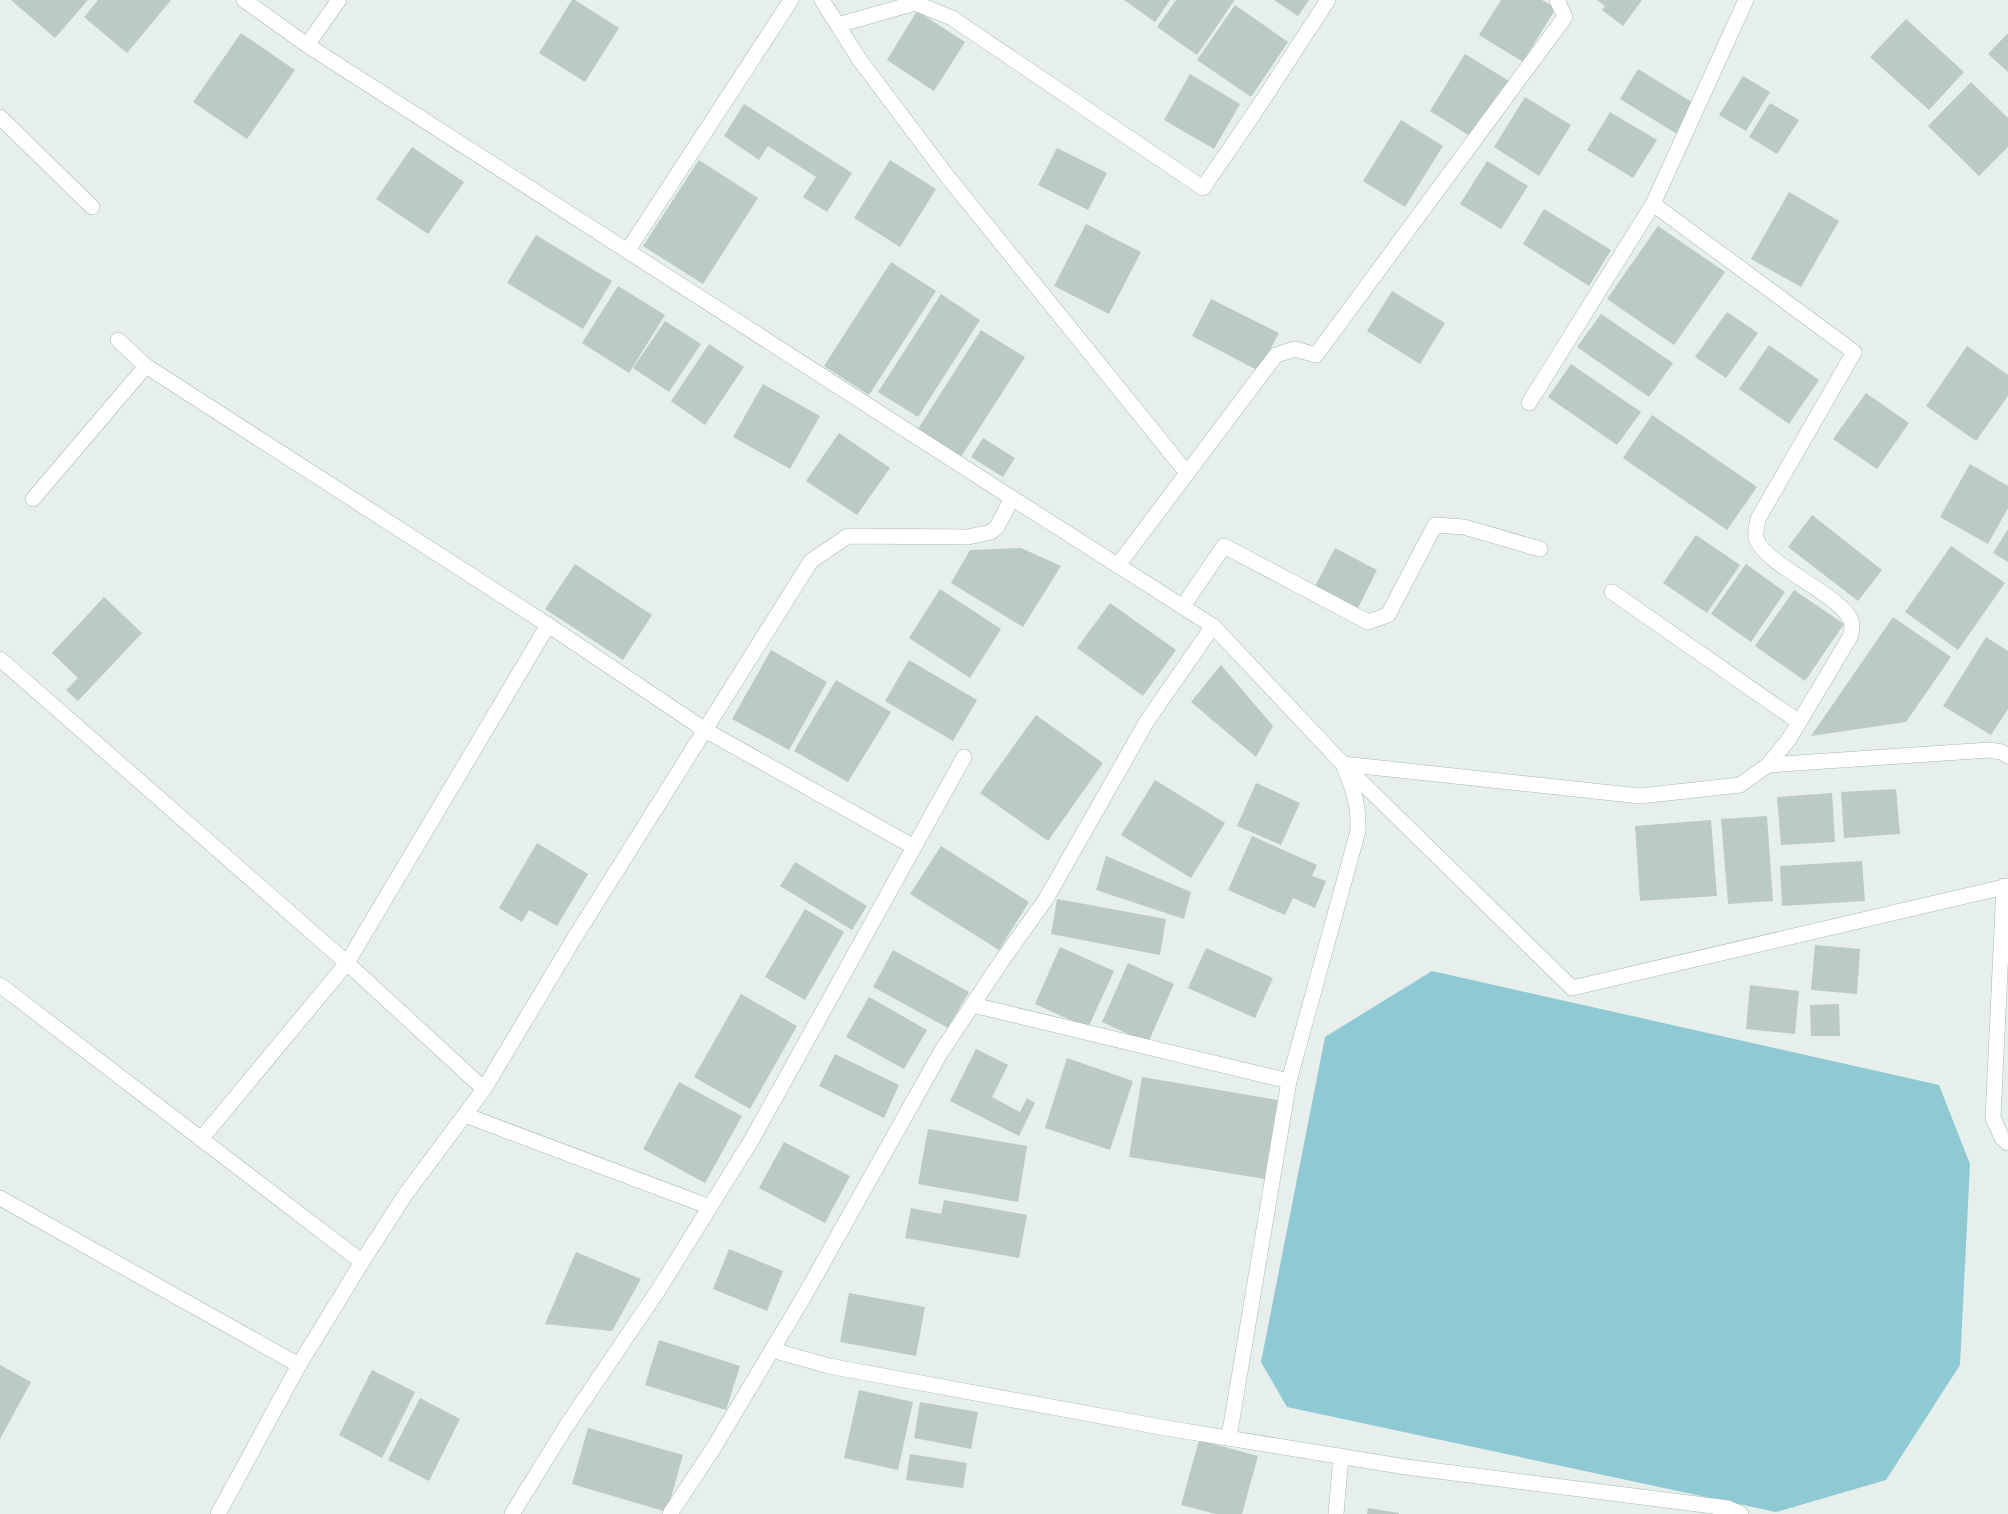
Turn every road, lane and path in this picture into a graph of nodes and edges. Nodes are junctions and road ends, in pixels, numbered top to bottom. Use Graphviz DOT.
graph roads {
  1 [pos="244,0"];
  2 [pos="339,0"];
  3 [pos="791,0"];
  4 [pos="822,0"];
  5 [pos="1328,0"];
  6 [pos="1557,0"];
  7 [pos="1746,0"];
  8 [pos="838,25"];
  9 [pos="307,45"];
  10 [pos="0,117"];
  11 [pos="1653,204"];
  12 [pos="92,207"];
  13 [pos="628,250"];
  14 [pos="118,340"];
  15 [pos="146,366"];
  16 [pos="1529,403"];
  17 [pos="1187,473"];
  18 [pos="1012,498"];
  19 [pos="33,499"];
  20 [pos="1540,549"];
  21 [pos="1118,565"];
  22 [pos="1612,592"];
  23 [pos="1182,606"];
  24 [pos="548,625"];
  25 [pos="1214,626"];
  26 [pos="0,659"];
  27 [pos="1799,722"];
  28 [pos="705,730"];
  29 [pos="2008,756"];
  30 [pos="964,757"];
  31 [pos="1343,764"];
  32 [pos="1768,765"];
  33 [pos="914,847"];
  34 [pos="2006,886"];
  35 [pos="346,963"];
  36 [pos="0,985"];
  37 [pos="973,1004"];
  38 [pos="1289,1081"];
  39 [pos="484,1090"];
  40 [pos="465,1115"];
  41 [pos="201,1139"];
  42 [pos="2008,1143"];
  43 [pos="0,1198"];
  44 [pos="710,1207"];
  45 [pos="362,1262"];
  46 [pos="772,1350"];
  47 [pos="299,1365"];
  48 [pos="1229,1437"];
  49 [pos="1341,1456"];
  50 [pos="218,1514"];
  51 [pos="512,1514"];
  52 [pos="670,1514"];
  53 [pos="1336,1514"];
  54 [pos="1741,1514"];
  1 -- 9 [label="street"];
  2 -- 9 [label="street"];
  3 -- 13 [label="street"];
  4 -- 8 [label="street"];
  5 -- 8 [label="street"];
  6 -- 17 [label="street"];
  7 -- 11 [label="street"];
  8 -- 17 [label="street"];
  9 -- 13 [label="street"];
  10 -- 12 [label="street"];
  11 -- 16 [label="street"];
  11 -- 27 [label="street"];
  13 -- 18 [label="street"];
  14 -- 15 [label="street"];
  15 -- 19 [label="street"];
  15 -- 24 [label="street"];
  17 -- 21 [label="street"];
  18 -- 21 [label="street"];
  18 -- 28 [label="street"];
  20 -- 23 [label="street"];
  21 -- 23 [label="street"];
  22 -- 27 [label="street"];
  23 -- 25 [label="street"];
  24 -- 28 [label="street"];
  24 -- 35 [label="street"];
  25 -- 31 [label="street"];
  25 -- 37 [label="street"];
  26 -- 35 [label="street"];
  27 -- 32 [label="street"];
  28 -- 33 [label="street"];
  28 -- 39 [label="street"];
  29 -- 32 [label="street"];
  30 -- 33 [label="street"];
  31 -- 32 [label="street"];
  31 -- 34 [label="street"];
  31 -- 38 [label="street"];
  33 -- 44 [label="street"];
  34 -- 42 [label="street"];
  35 -- 39 [label="street"];
  35 -- 41 [label="street"];
  36 -- 41 [label="street"];
  37 -- 38 [label="street"];
  37 -- 46 [label="street"];
  38 -- 48 [label="street"];
  39 -- 40 [label="street"];
  40 -- 44 [label="street"];
  40 -- 45 [label="street"];
  41 -- 45 [label="street"];
  43 -- 47 [label="street"];
  44 -- 51 [label="street"];
  45 -- 47 [label="street"];
  46 -- 48 [label="street"];
  46 -- 52 [label="street"];
  47 -- 50 [label="street"];
  48 -- 49 [label="street"];
  49 -- 53 [label="street"];
  49 -- 54 [label="street"];
}
